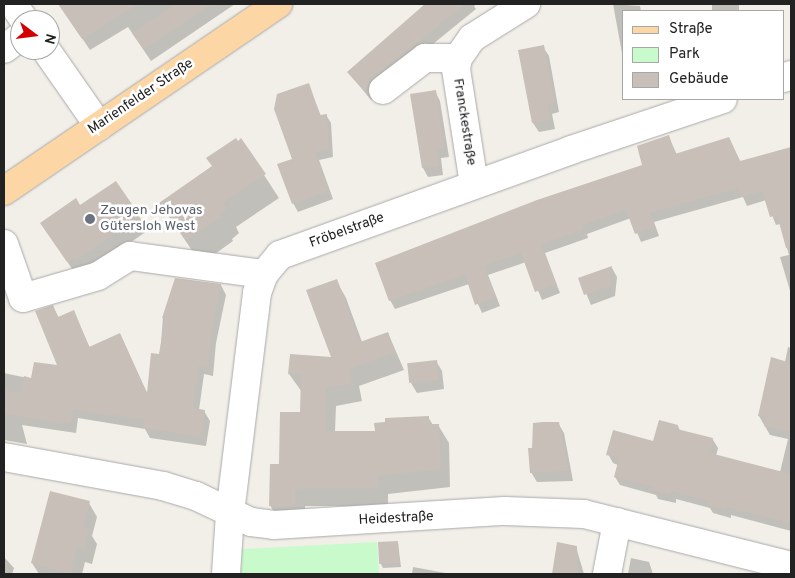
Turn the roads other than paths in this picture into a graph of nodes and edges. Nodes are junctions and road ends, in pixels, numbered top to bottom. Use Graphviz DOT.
graph roads {
  1 [pos="278,4"];
  2 [pos="526,4"];
  3 [pos="458,58"];
  4 [pos="53,60"];
  5 [pos="383,90"];
  6 [pos="720,100"];
  7 [pos="99,126"];
  8 [pos="474,184"];
  9 [pos="4,191"];
  10 [pos="4,244"];
  11 [pos="264,274"];
  12 [pos="4,457"];
  13 [pos="230,513"];
  14 [pos="617,522"];
  15 [pos="791,566"];
  16 [pos="226,574"];
  17 [pos="607,574"];
  1 -- 7 [label="main road, Marienfelder Straße"];
  2 -- 3 [label="street, Franckestraße"];
  3 -- 5 [label="street"];
  3 -- 8 [label="street, Franckestraße"];
  4 -- 7 [label="street"];
  6 -- 8 [label="street, Fröbelstraße"];
  7 -- 9 [label="main road, Marienfelder Straße"];
  8 -- 11 [label="street, Fröbelstraße"];
  10 -- 11 [label="street"];
  11 -- 13 [label="street, Fröbelstraße"];
  12 -- 13 [label="street, Heidestraße"];
  13 -- 14 [label="street, Heidestraße"];
  13 -- 16 [label="street, Fröbelstraße"];
  14 -- 15 [label="street, Heidestraße"];
  14 -- 17 [label="street"];
}
